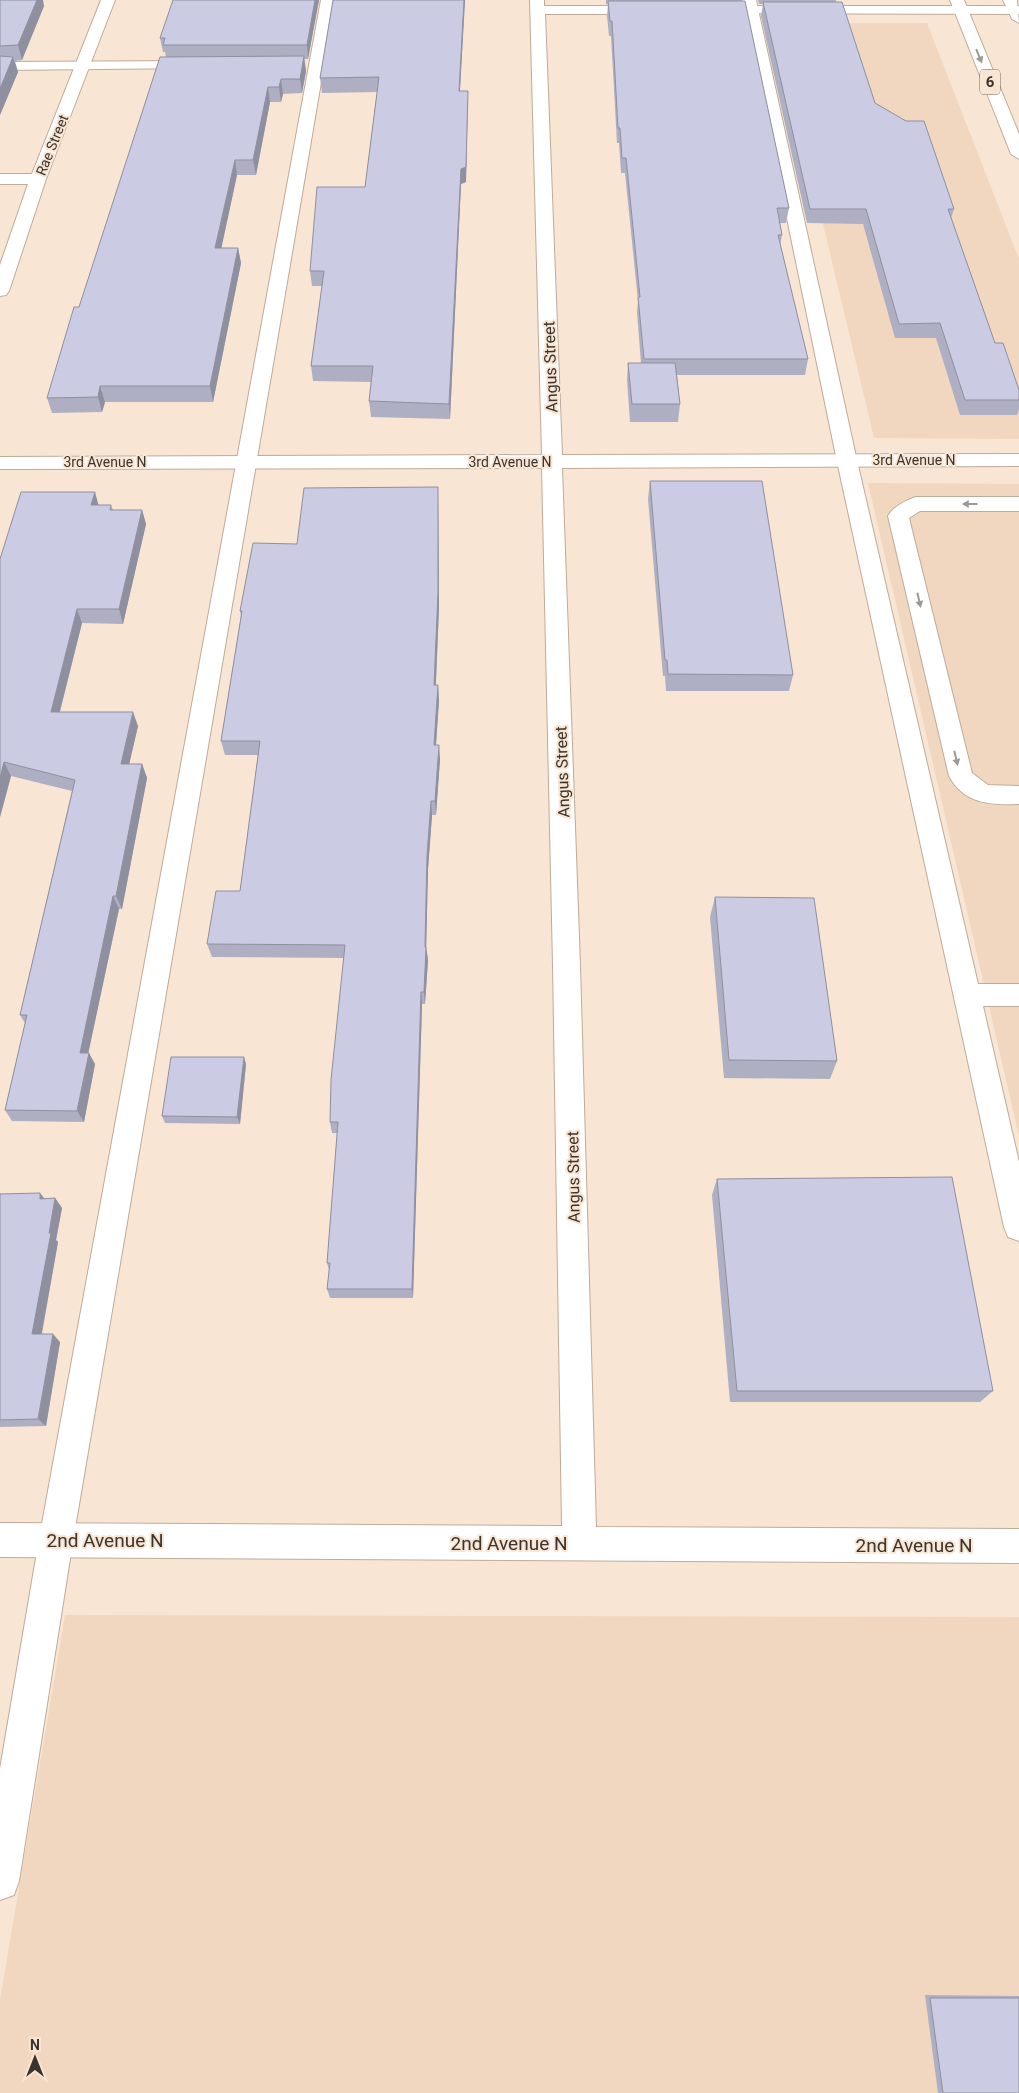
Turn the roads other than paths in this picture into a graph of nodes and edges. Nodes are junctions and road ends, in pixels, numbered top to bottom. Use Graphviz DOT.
graph roads {
  1 [pos="108,0"];
  2 [pos="328,0"];
  3 [pos="537,5"];
  4 [pos="750,5"];
  5 [pos="959,5"];
  6 [pos="663,10"];
  7 [pos="693,10"];
  8 [pos="1016,10"];
  9 [pos="210,65"];
  10 [pos="0,66"];
  11 [pos="84,66"];
  12 [pos="1019,154"];
  13 [pos="0,179"];
  14 [pos="38,179"];
  15 [pos="0,291"];
  16 [pos="1019,460"];
  17 [pos="847,461"];
  18 [pos="245,462"];
  19 [pos="554,462"];
  20 [pos="0,463"];
  21 [pos="1019,504"];
  22 [pos="1019,795"];
  23 [pos="967,995"];
  24 [pos="1019,995"];
  25 [pos="1019,1228"];
  26 [pos="0,1540"];
  27 [pos="56,1540"];
  28 [pos="579,1544"];
  29 [pos="1019,1546"];
  30 [pos="0,1881"];
  1 -- 11 [label="street, Rae Street"];
  2 -- 18 [label="street"];
  3 -- 6 [label="street"];
  3 -- 19 [label="street, Angus Street"];
  4 -- 5 [label="street"];
  4 -- 7 [label="street"];
  4 -- 17 [label="street"];
  5 -- 8 [label="street"];
  5 -- 12 [label="street, 6, one-way"];
  9 -- 11 [label="street"];
  10 -- 11 [label="street"];
  11 -- 14 [label="street, Rae Street"];
  13 -- 14 [label="street"];
  14 -- 15 [label="street, Rae Street"];
  16 -- 17 [label="street, 3rd Avenue N"];
  17 -- 19 [label="street, 3rd Avenue N"];
  17 -- 23 [label="street"];
  18 -- 19 [label="street, 3rd Avenue N"];
  18 -- 20 [label="street, 3rd Avenue N"];
  18 -- 27 [label="street"];
  19 -- 28 [label="street, Angus Street"];
  21 -- 22 [label="street, one-way"];
  23 -- 24 [label="street"];
  23 -- 25 [label="street"];
  26 -- 27 [label="street, 2nd Avenue N"];
  27 -- 28 [label="street, 2nd Avenue N"];
  27 -- 30 [label="street"];
  28 -- 29 [label="street, 2nd Avenue N"];
}
